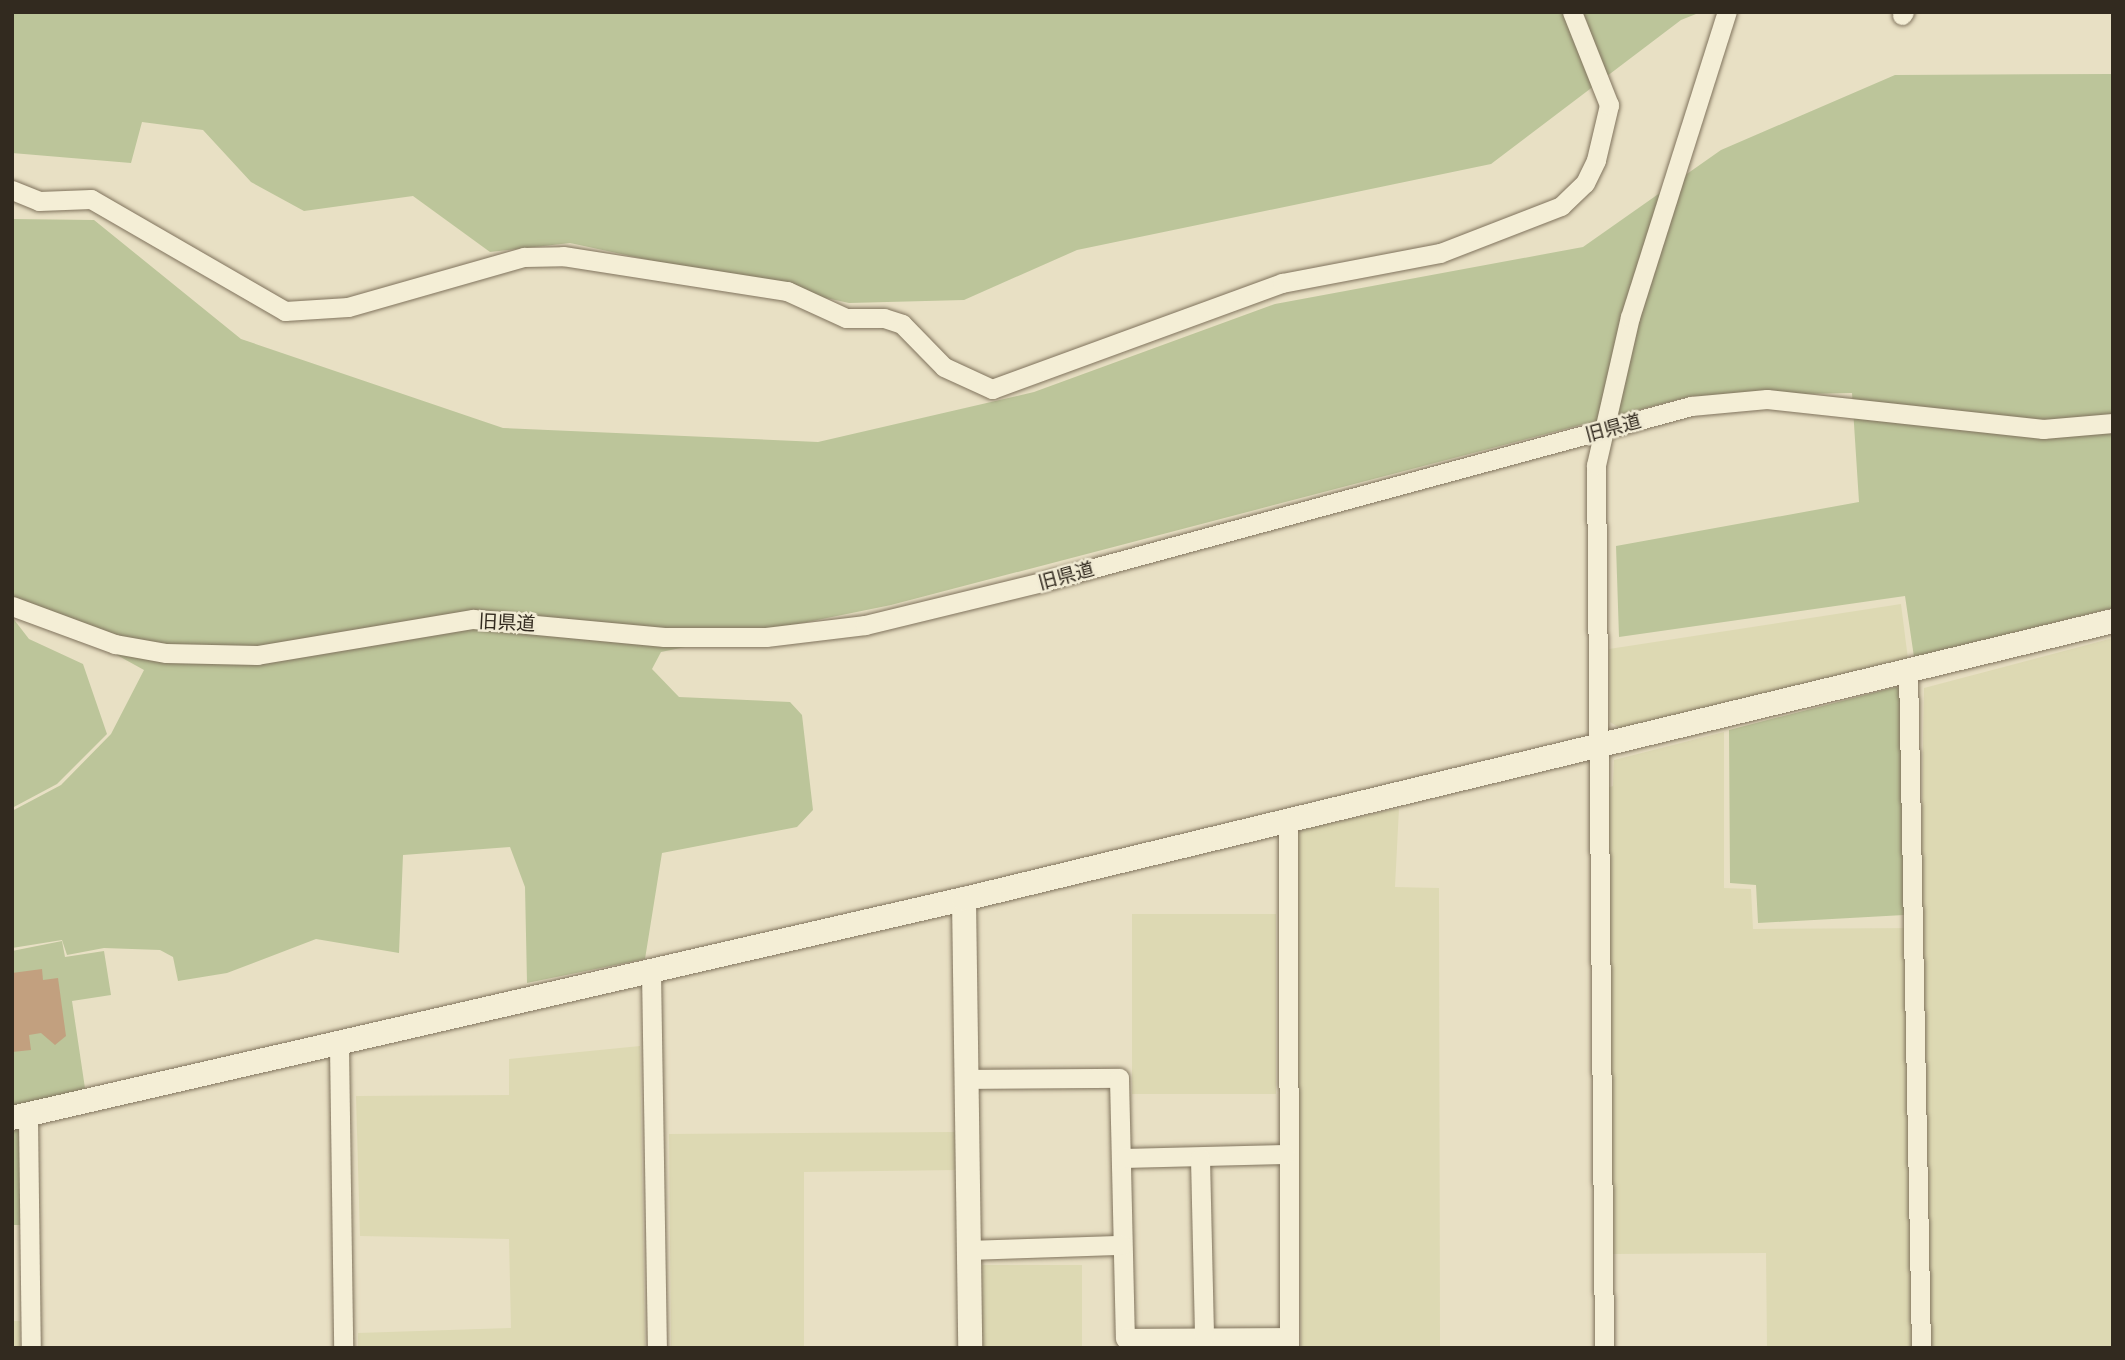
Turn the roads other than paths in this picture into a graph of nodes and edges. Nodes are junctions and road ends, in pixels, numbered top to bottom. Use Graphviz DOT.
graph roads {
  1 [pos="1572,12"];
  2 [pos="1727,12"];
  3 [pos="12,190"];
  4 [pos="2113,423"];
  5 [pos="1604,430"];
  6 [pos="12,606"];
  7 [pos="2113,621"];
  8 [pos="1908,671"];
  9 [pos="1599,746"];
  10 [pos="1288,820"];
  11 [pos="964,898"];
  12 [pos="651,971"];
  13 [pos="339,1046"];
  14 [pos="967,1079"];
  15 [pos="20,1118"];
  16 [pos="1285,1154"];
  17 [pos="1122,1158"];
  18 [pos="1200,1158"];
  19 [pos="1122,1245"];
  20 [pos="969,1250"];
  21 [pos="1204,1338"];
  22 [pos="1289,1342"];
  23 [pos="31,1348"];
  24 [pos="343,1348"];
  25 [pos="657,1348"];
  26 [pos="970,1348"];
  27 [pos="1604,1348"];
  28 [pos="1921,1348"];
  1 -- 3 [label="street"];
  2 -- 5 [label="street"];
  4 -- 5 [label="street, 旧県道"];
  5 -- 6 [label="street, 旧県道"];
  5 -- 9 [label="street"];
  7 -- 8 [label="street"];
  8 -- 9 [label="street"];
  8 -- 28 [label="street"];
  9 -- 10 [label="street"];
  9 -- 27 [label="street"];
  10 -- 11 [label="street"];
  10 -- 16 [label="street"];
  11 -- 12 [label="street"];
  11 -- 14 [label="street"];
  12 -- 13 [label="street"];
  12 -- 25 [label="street"];
  13 -- 15 [label="street"];
  13 -- 24 [label="street"];
  14 -- 17 [label="street"];
  14 -- 20 [label="street"];
  15 -- 23 [label="street"];
  16 -- 18 [label="street"];
  16 -- 22 [label="street"];
  17 -- 18 [label="street"];
  17 -- 19 [label="street"];
  18 -- 21 [label="street"];
  19 -- 20 [label="street"];
  19 -- 21 [label="street"];
  20 -- 26 [label="street"];
  21 -- 22 [label="street"];
}
